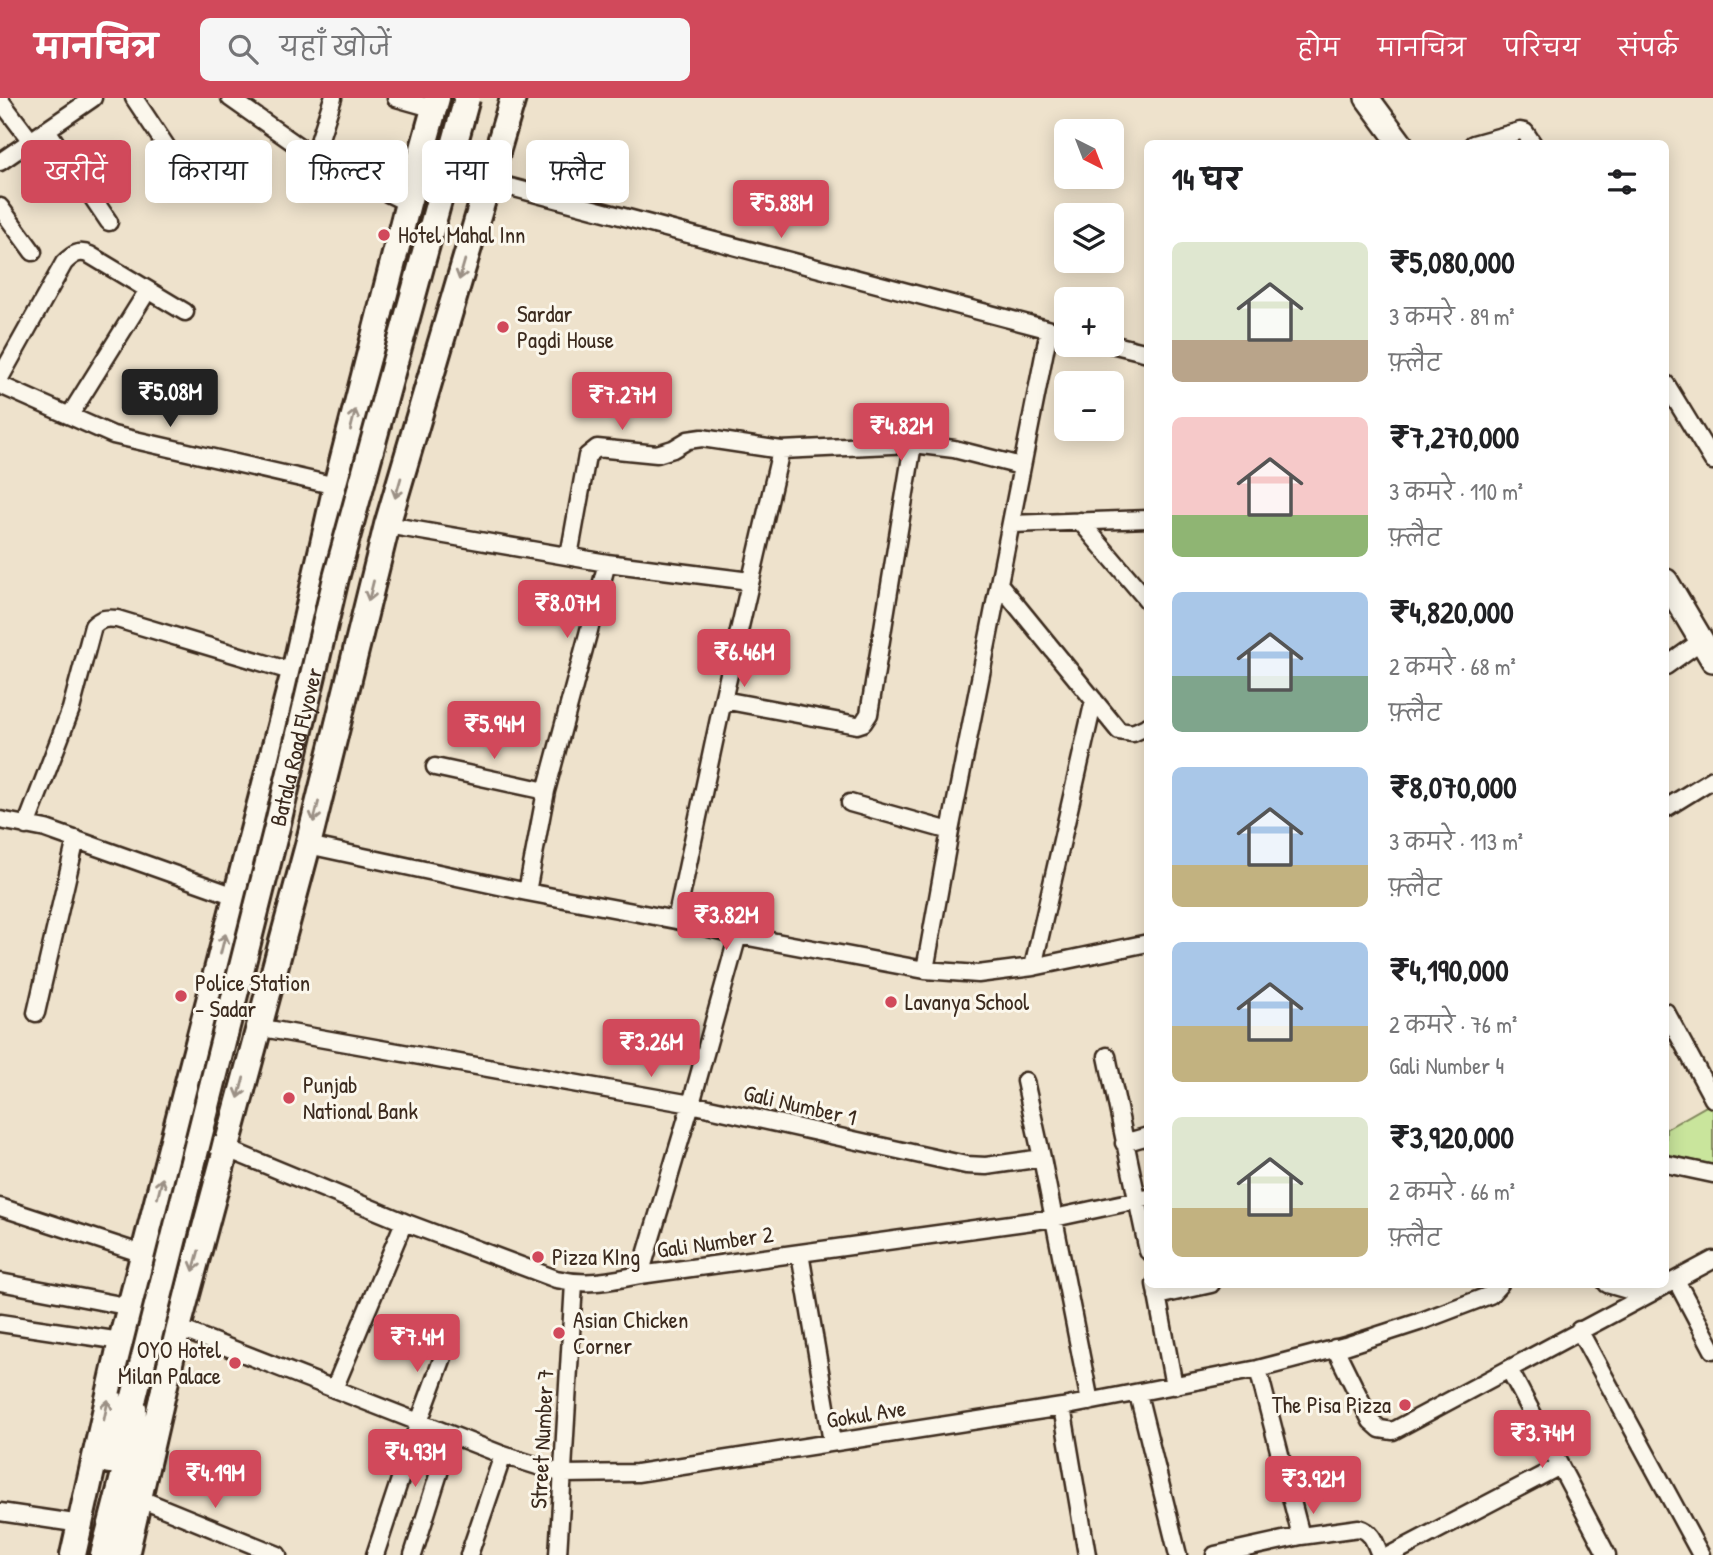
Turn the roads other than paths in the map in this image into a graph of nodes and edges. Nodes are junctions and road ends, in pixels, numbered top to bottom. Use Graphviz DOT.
graph roads {
  1 [pos="93,98"];
  2 [pos="134,98"];
  3 [pos="230,98"];
  4 [pos="333,98"];
  5 [pos="396,98"];
  6 [pos="467,98"];
  7 [pos="513,98"];
  8 [pos="1367,98"];
  9 [pos="0,100"];
  10 [pos="436,103"];
  11 [pos="47,130"];
  12 [pos="30,140"];
  13 [pos="32,140"];
  14 [pos="162,140"];
  15 [pos="290,140"];
  16 [pos="319,140"];
  17 [pos="500,140"];
  18 [pos="1398,140"];
  19 [pos="1488,140"];
  20 [pos="1530,140"];
  21 [pos="21,148"];
  22 [pos="0,162"];
  23 [pos="512,187"];
  24 [pos="482,203"];
  25 [pos="408,204"];
  26 [pos="0,207"];
  27 [pos="109,222"];
  28 [pos="33,253"];
  29 [pos="148,290"];
  30 [pos="185,312"];
  31 [pos="1049,330"];
  32 [pos="1054,331"];
  33 [pos="1124,347"];
  34 [pos="1144,352"];
  35 [pos="0,378"];
  36 [pos="0,385"];
  37 [pos="1669,389"];
  38 [pos="70,415"];
  39 [pos="913,444"];
  40 [pos="781,450"];
  41 [pos="1713,461"];
  42 [pos="1021,466"];
  43 [pos="336,486"];
  44 [pos="1144,519"];
  45 [pos="1080,521"];
  46 [pos="1012,524"];
  47 [pos="387,525"];
  48 [pos="569,556"];
  49 [pos="607,563"];
  50 [pos="751,581"];
  51 [pos="1000,585"];
  52 [pos="1669,586"];
  53 [pos="1144,596"];
  54 [pos="1707,650"];
  55 [pos="1669,665"];
  56 [pos="294,671"];
  57 [pos="723,700"];
  58 [pos="1094,700"];
  59 [pos="1144,728"];
  60 [pos="435,767"];
  61 [pos="1713,779"];
  62 [pos="546,792"];
  63 [pos="850,803"];
  64 [pos="1669,806"];
  65 [pos="0,820"];
  66 [pos="26,826"];
  67 [pos="950,831"];
  68 [pos="76,839"];
  69 [pos="308,845"];
  70 [pos="527,892"];
  71 [pos="235,896"];
  72 [pos="676,920"];
  73 [pos="738,936"];
  74 [pos="1144,944"];
  75 [pos="1033,967"];
  76 [pos="925,970"];
  77 [pos="36,1013"];
  78 [pos="1669,1018"];
  79 [pos="257,1027"];
  80 [pos="1107,1056"];
  81 [pos="1025,1082"];
  82 [pos="1713,1099"];
  83 [pos="691,1104"];
  84 [pos="174,1133"];
  85 [pos="1144,1137"];
  86 [pos="1124,1143"];
  87 [pos="225,1148"];
  88 [pos="1042,1158"];
  89 [pos="1669,1165"];
  90 [pos="1713,1174"];
  91 [pos="1143,1199"];
  92 [pos="0,1206"];
  93 [pos="1054,1218"];
  94 [pos="404,1222"];
  95 [pos="800,1253"];
  96 [pos="143,1254"];
  97 [pos="1713,1260"];
  98 [pos="640,1275"];
  99 [pos="1676,1280"];
  100 [pos="0,1282"];
  101 [pos="574,1283"];
  102 [pos="1669,1283"];
  103 [pos="1174,1288"];
  104 [pos="1496,1288"];
  105 [pos="1621,1288"];
  106 [pos="1659,1288"];
  107 [pos="1156,1290"];
  108 [pos="1645,1295"];
  109 [pos="131,1307"];
  110 [pos="0,1323"];
  111 [pos="178,1328"];
  112 [pos="1579,1330"];
  113 [pos="450,1338"];
  114 [pos="121,1341"];
  115 [pos="1335,1348"];
  116 [pos="1713,1350"];
  117 [pos="1258,1369"];
  118 [pos="1509,1369"];
  119 [pos="1174,1385"];
  120 [pos="334,1389"];
  121 [pos="1138,1394"];
  122 [pos="134,1396"];
  123 [pos="1090,1402"];
  124 [pos="1062,1407"];
  125 [pos="419,1422"];
  126 [pos="452,1435"];
  127 [pos="832,1442"];
  128 [pos="503,1455"];
  129 [pos="1560,1466"];
  130 [pos="563,1474"];
  131 [pos="138,1498"];
  132 [pos="0,1513"];
  133 [pos="81,1524"];
  134 [pos="1301,1536"];
  135 [pos="1601,1553"];
  136 [pos="73,1555"];
  137 [pos="85,1555"];
  138 [pos="103,1555"];
  139 [pos="126,1555"];
  140 [pos="278,1555"];
  141 [pos="375,1555"];
  142 [pos="413,1555"];
  143 [pos="469,1555"];
  144 [pos="558,1555"];
  145 [pos="1087,1555"];
  146 [pos="1178,1555"];
  147 [pos="1215,1555"];
  148 [pos="1380,1555"];
  149 [pos="1390,1555"];
  150 [pos="1701,1555"];
  1 -- 11 [label="street"];
  2 -- 14 [label="street"];
  3 -- 15 [label="street"];
  4 -- 16 [label="street"];
  5 -- 10 [label="street"];
  6 -- 122 [label="main road, Batala Road Flyover, bridge"];
  7 -- 17 [label="main road"];
  8 -- 18 [label="street"];
  9 -- 12 [label="street"];
  10 -- 25 [label="main road"];
  11 -- 13 [label="street"];
  11 -- 27 [label="street"];
  19 -- 20 [label="street"];
  21 -- 22 [label="street"];
  23 -- 31 [label="street"];
  24 -- 47 [label="main road, one-way"];
  43 -- 25 [label="main road, one-way"];
  26 -- 28 [label="street"];
  29 -- 30 [label="street"];
  29 -- 35 [label="street"];
  29 -- 38 [label="street"];
  31 -- 32 [label="street"];
  31 -- 42 [label="street"];
  33 -- 34 [label="street"];
  36 -- 38 [label="street"];
  37 -- 41 [label="street"];
  38 -- 43 [label="street"];
  39 -- 40 [label="street"];
  39 -- 42 [label="street"];
  39 -- 57 [label="street"];
  40 -- 48 [label="street"];
  40 -- 50 [label="street"];
  42 -- 46 [label="street"];
  43 -- 56 [label="main road"];
  44 -- 45 [label="street"];
  45 -- 46 [label="street"];
  45 -- 53 [label="street"];
  46 -- 51 [label="street"];
  47 -- 48 [label="street"];
  47 -- 69 [label="main road, one-way"];
  48 -- 49 [label="street"];
  49 -- 50 [label="street"];
  49 -- 62 [label="street"];
  50 -- 57 [label="street"];
  51 -- 58 [label="street"];
  51 -- 67 [label="street"];
  52 -- 54 [label="street"];
  54 -- 55 [label="street"];
  56 -- 66 [label="street"];
  56 -- 71 [label="main road"];
  57 -- 72 [label="street"];
  58 -- 59 [label="street"];
  58 -- 75 [label="street"];
  60 -- 62 [label="street"];
  61 -- 64 [label="street"];
  62 -- 70 [label="street"];
  63 -- 67 [label="street"];
  65 -- 66 [label="street"];
  66 -- 68 [label="street"];
  67 -- 76 [label="street"];
  68 -- 71 [label="street"];
  68 -- 77 [label="street"];
  69 -- 70 [label="street"];
  69 -- 79 [label="main road"];
  70 -- 72 [label="street"];
  84 -- 71 [label="main road, one-way"];
  72 -- 73 [label="street"];
  73 -- 76 [label="street"];
  73 -- 83 [label="street"];
  74 -- 75 [label="street"];
  75 -- 76 [label="street"];
  78 -- 82 [label="street"];
  79 -- 83 [label="street, Gali Number 1"];
  79 -- 87 [label="main road, one-way"];
  80 -- 86 [label="street"];
  81 -- 88 [label="street"];
  83 -- 88 [label="street, Gali Number 1"];
  83 -- 98 [label="street"];
  84 -- 87 [label="street, Gali Number 2"];
  96 -- 84 [label="main road, one-way"];
  85 -- 86 [label="street"];
  86 -- 91 [label="street"];
  87 -- 94 [label="street, Gali Number 2"];
  87 -- 111 [label="main road, one-way"];
  88 -- 93 [label="street"];
  89 -- 90 [label="street"];
  91 -- 93 [label="street, Gali Number 2"];
  92 -- 96 [label="street"];
  93 -- 95 [label="street, Gali Number 2"];
  93 -- 123 [label="street"];
  94 -- 101 [label="street, Gali Number 2"];
  94 -- 120 [label="street"];
  95 -- 98 [label="street, Gali Number 2"];
  95 -- 127 [label="street"];
  96 -- 109 [label="main road"];
  97 -- 99 [label="street"];
  98 -- 101 [label="street, Gali Number 2"];
  99 -- 102 [label="street"];
  99 -- 116 [label="street"];
  100 -- 109 [label="street"];
  101 -- 130 [label="street, Street Number 7"];
  103 -- 107 [label="street"];
  104 -- 115 [label="street, Gokul Ave"];
  105 -- 108 [label="street"];
  106 -- 108 [label="street"];
  107 -- 119 [label="street"];
  108 -- 112 [label="street"];
  109 -- 114 [label="main road"];
  110 -- 114 [label="street"];
  111 -- 120 [label="street, Gokul Ave"];
  111 -- 131 [label="main road"];
  112 -- 118 [label="street"];
  112 -- 150 [label="street"];
  113 -- 125 [label="street"];
  133 -- 114 [label="main road, one-way"];
  115 -- 117 [label="street, Gokul Ave"];
  115 -- 118 [label="street"];
  117 -- 119 [label="street, Gokul Ave"];
  117 -- 134 [label="street"];
  118 -- 129 [label="street"];
  119 -- 121 [label="street, Gokul Ave"];
  120 -- 125 [label="street, Gokul Ave"];
  121 -- 123 [label="street, Gokul Ave"];
  121 -- 146 [label="street"];
  122 -- 137 [label="main road, Batala Road Flyover"];
  122 -- 138 [label="main road, Batala Road Flyover"];
  123 -- 124 [label="street, Gokul Ave"];
  124 -- 127 [label="street, Gokul Ave"];
  124 -- 145 [label="street"];
  125 -- 126 [label="street, Gokul Ave"];
  125 -- 141 [label="street"];
  126 -- 128 [label="street, Gokul Ave"];
  126 -- 142 [label="street"];
  127 -- 130 [label="street, Gokul Ave"];
  128 -- 130 [label="street, Gokul Ave"];
  128 -- 143 [label="street"];
  129 -- 135 [label="street"];
  129 -- 149 [label="street"];
  130 -- 144 [label="street, Street Number 7"];
  131 -- 139 [label="main road"];
  131 -- 140 [label="street"];
  132 -- 133 [label="street"];
  133 -- 136 [label="main road"];
  134 -- 147 [label="street"];
  134 -- 148 [label="street"];
}
